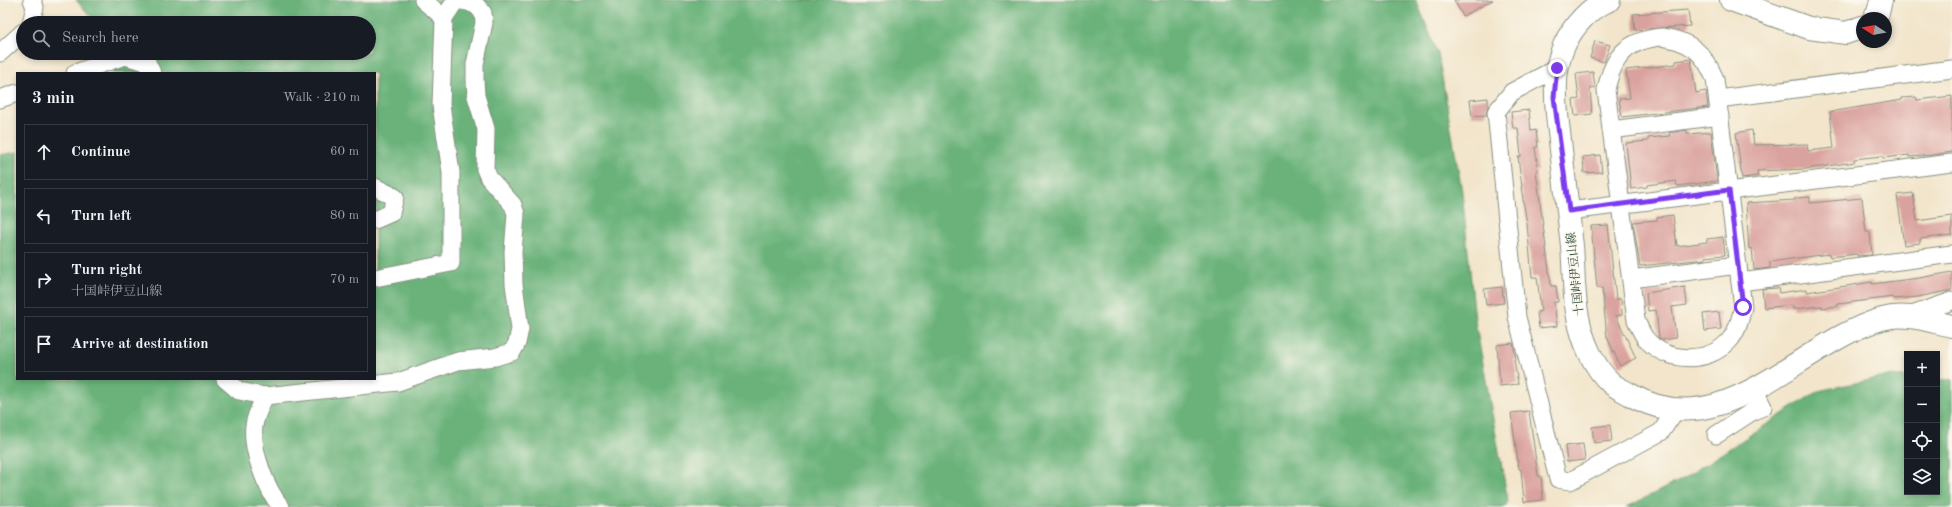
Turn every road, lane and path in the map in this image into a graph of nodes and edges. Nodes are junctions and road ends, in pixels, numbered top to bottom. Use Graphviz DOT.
graph roads {
  1 [pos="32,0"];
  2 [pos="423,0"];
  3 [pos="456,0"];
  4 [pos="1609,0"];
  5 [pos="1731,0"];
  6 [pos="1881,0"];
  7 [pos="1878,12"];
  8 [pos="33,16"];
  9 [pos="444,18"];
  10 [pos="1856,29"];
  11 [pos="16,38"];
  12 [pos="0,53"];
  13 [pos="113,60"];
  14 [pos="140,60"];
  15 [pos="1557,68"];
  16 [pos="1952,69"];
  17 [pos="78,72"];
  18 [pos="152,72"];
  19 [pos="16,93"];
  20 [pos="0,99"];
  21 [pos="1719,107"];
  22 [pos="1611,130"];
  23 [pos="1952,163"];
  24 [pos="376,188"];
  25 [pos="1729,190"];
  26 [pos="1621,203"];
  27 [pos="1569,211"];
  28 [pos="376,220"];
  29 [pos="1952,254"];
  30 [pos="1738,265"];
  31 [pos="376,278"];
  32 [pos="1631,279"];
  33 [pos="1740,282"];
  34 [pos="1952,301"];
  35 [pos="1909,316"];
  36 [pos="1952,326"];
  37 [pos="225,380"];
  38 [pos="1754,389"];
  39 [pos="265,396"];
  40 [pos="1676,410"];
  41 [pos="1716,435"];
  42 [pos="281,507"];
  1 -- 8 [label="street"];
  2 -- 9 [label="street"];
  3 -- 9 [label="street"];
  3 -- 39 [label="street"];
  4 -- 15 [label="main road, 十国峠伊豆山線"];
  5 -- 10 [label="main road"];
  6 -- 7 [label="main road"];
  9 -- 31 [label="street"];
  11 -- 12 [label="street"];
  13 -- 17 [label="street"];
  14 -- 18 [label="street"];
  15 -- 27 [label="main road, 十国峠伊豆山線"];
  15 -- 40 [label="street"];
  16 -- 21 [label="street"];
  19 -- 20 [label="street"];
  21 -- 22 [label="street"];
  21 -- 22 [label="street"];
  21 -- 25 [label="street"];
  22 -- 26 [label="street"];
  23 -- 25 [label="street"];
  24 -- 28 [label="street"];
  25 -- 26 [label="street"];
  25 -- 30 [label="street"];
  26 -- 27 [label="street"];
  26 -- 32 [label="street"];
  27 -- 40 [label="main road, 十国峠伊豆山線"];
  29 -- 33 [label="street"];
  30 -- 32 [label="street"];
  30 -- 33 [label="street"];
  32 -- 33 [label="street"];
  34 -- 35 [label="street"];
  35 -- 36 [label="main road, 十国峠伊豆山線"];
  35 -- 38 [label="main road, 十国峠伊豆山線"];
  37 -- 39 [label="street"];
  38 -- 40 [label="main road, 十国峠伊豆山線"];
  38 -- 41 [label="street"];
  39 -- 42 [label="street"];
}
